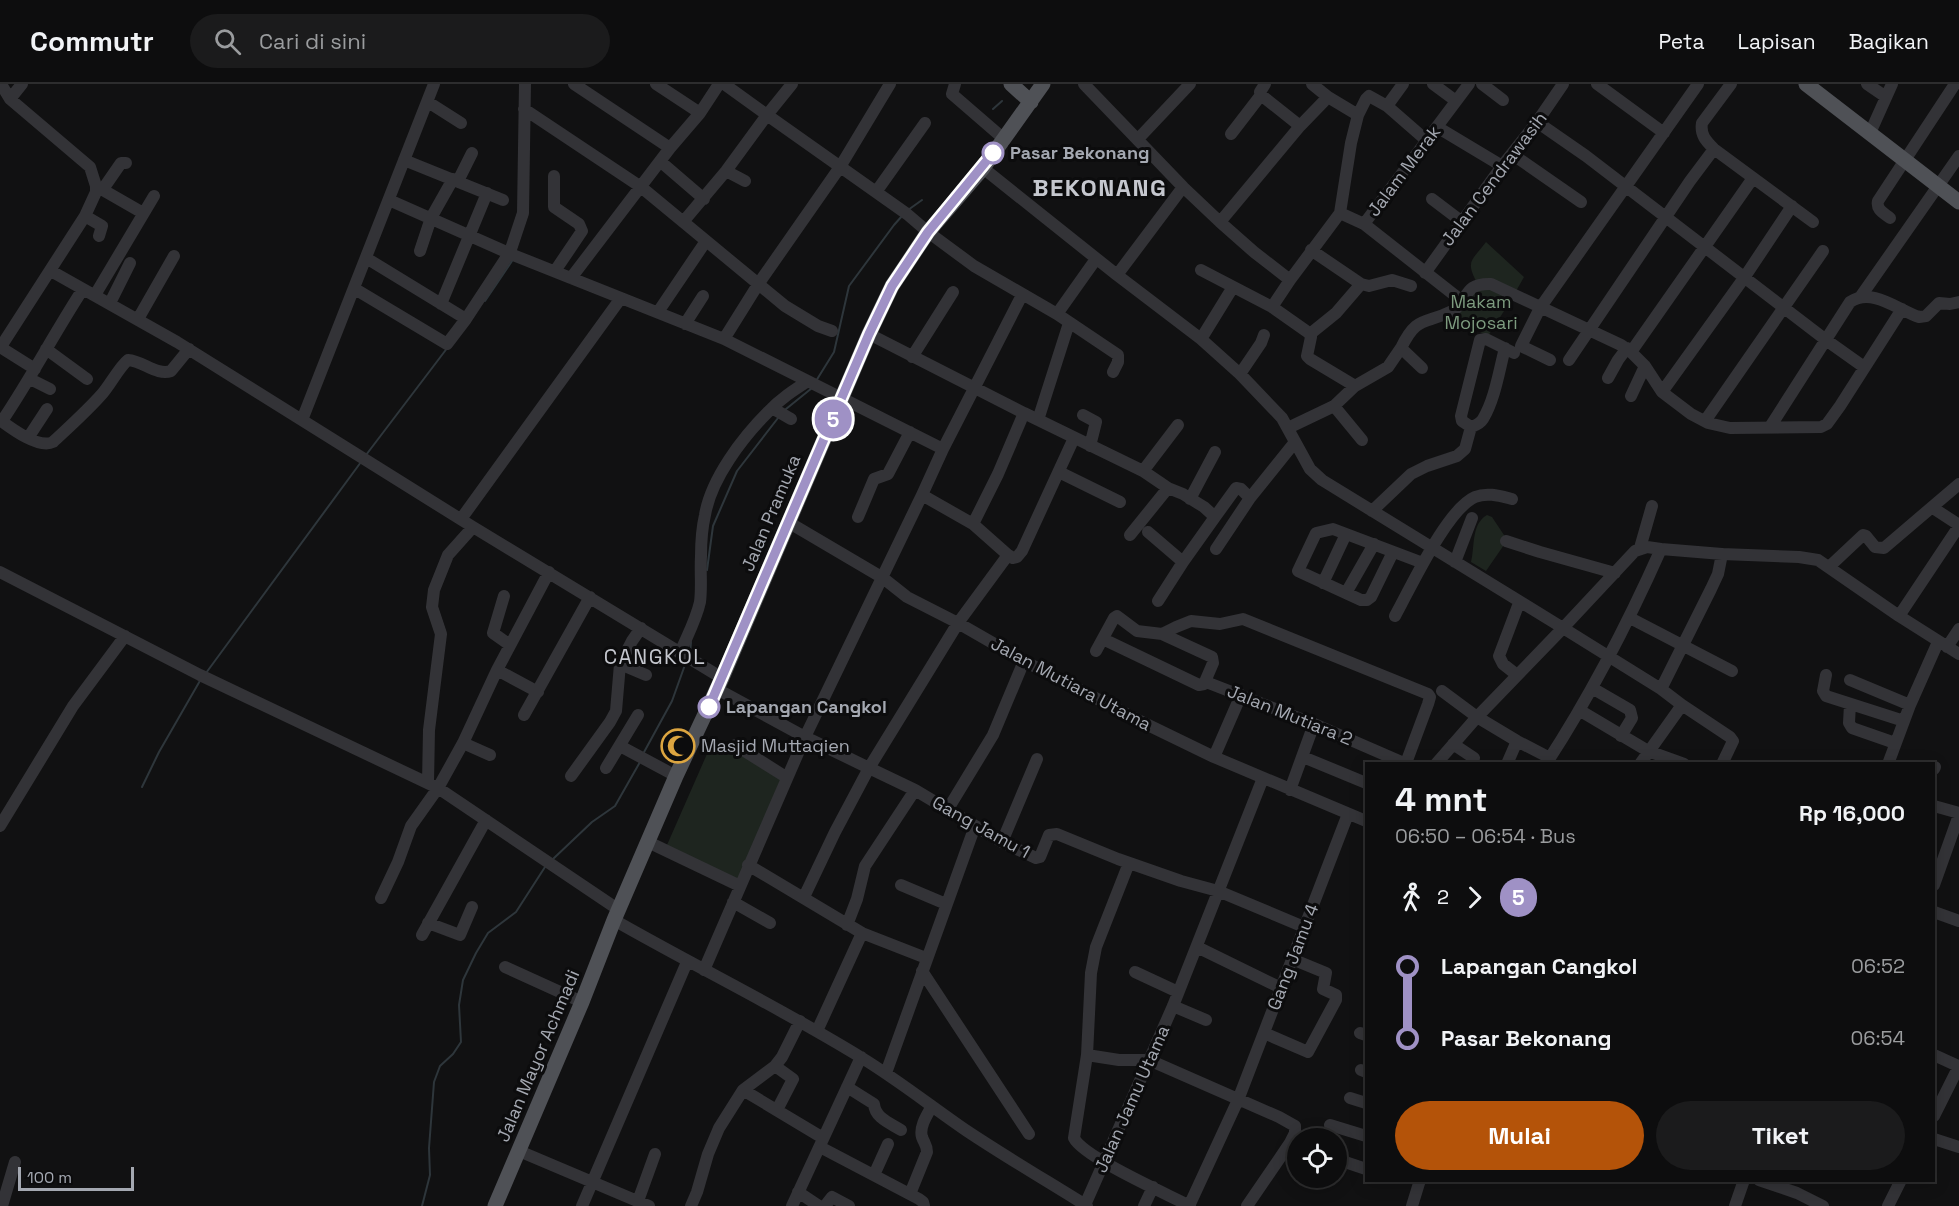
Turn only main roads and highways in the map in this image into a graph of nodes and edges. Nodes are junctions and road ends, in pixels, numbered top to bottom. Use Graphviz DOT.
graph roads {
  1 [pos="1011,84"];
  2 [pos="1043,84"];
  3 [pos="1816,87"];
  4 [pos="1031,102"];
  5 [pos="1959,202"];
  6 [pos="616,915"];
  7 [pos="495,1206"];
  1 -- 4 [label="main road"];
  2 -- 4 [label="main road, Jalan Pramuka"];
  3 -- 5 [label="main road"];
  4 -- 6 [label="main road, Jalan Pramuka"];
  6 -- 7 [label="main road, Jalan Mayor Achmadi"];
}
